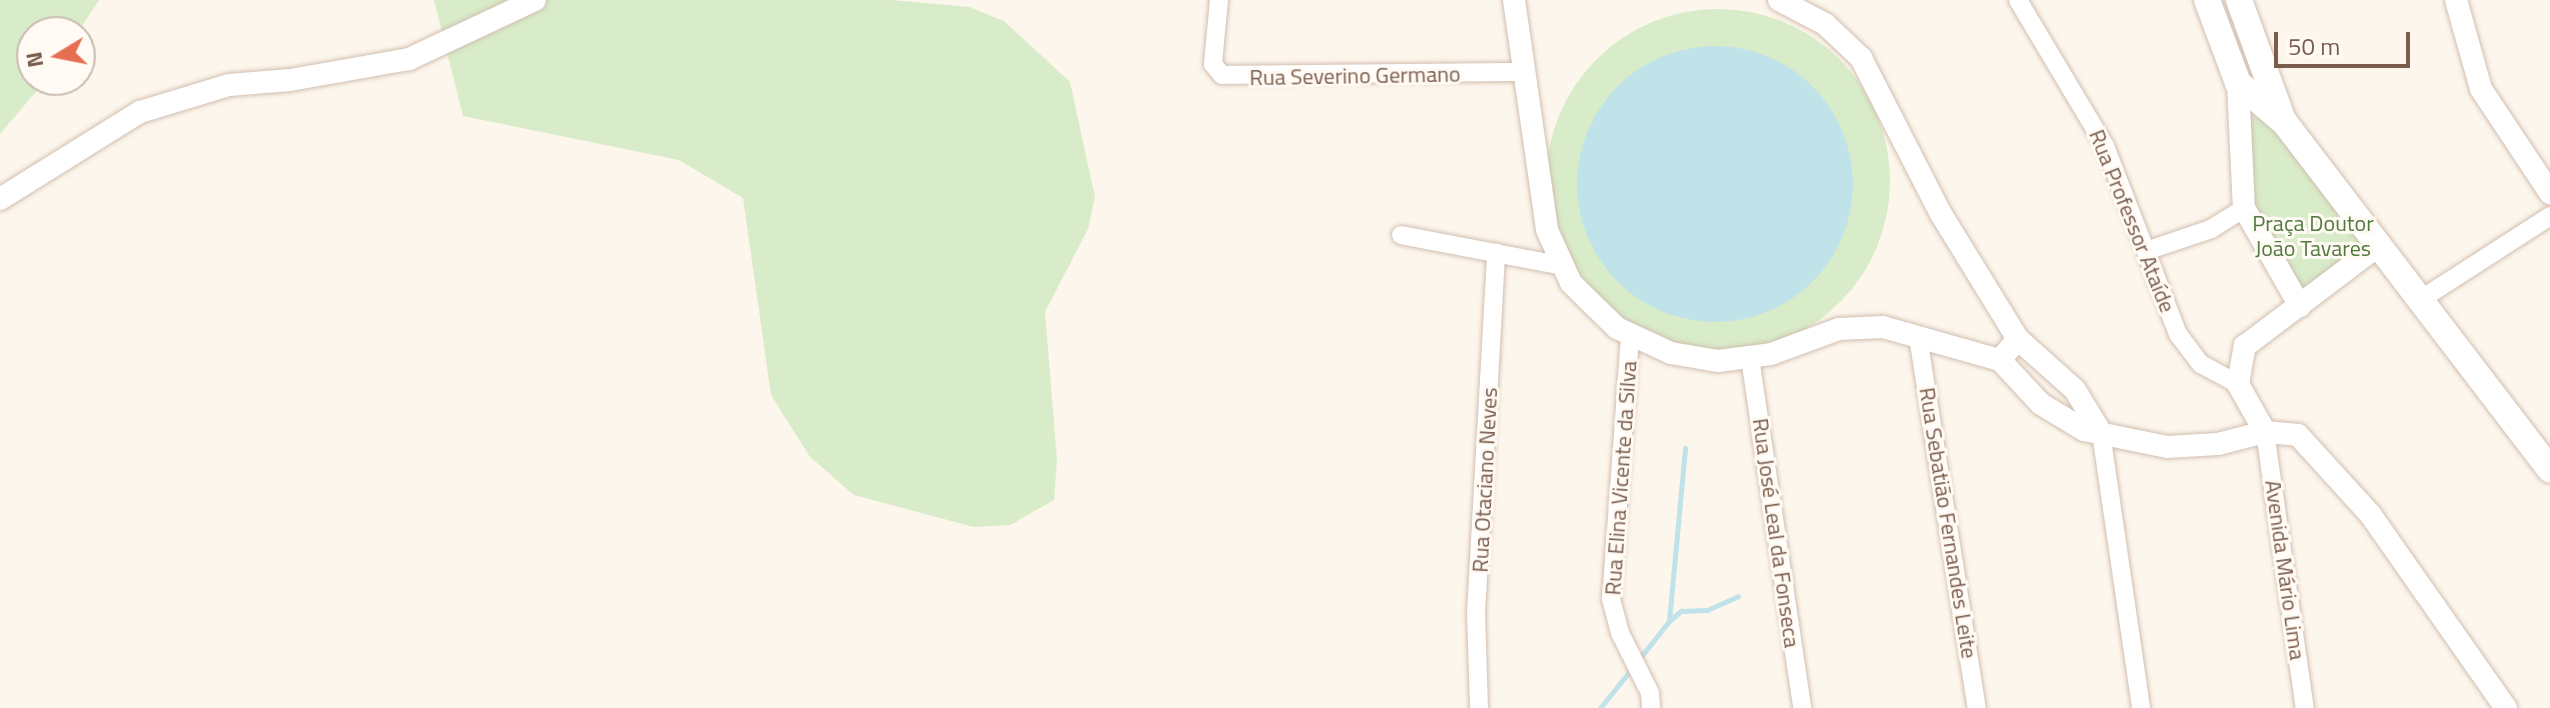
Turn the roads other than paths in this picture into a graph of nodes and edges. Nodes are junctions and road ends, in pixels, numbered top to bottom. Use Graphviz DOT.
graph roads {
  1 [pos="535,0"];
  2 [pos="1219,0"];
  3 [pos="1514,0"];
  4 [pos="1779,0"];
  5 [pos="2018,0"];
  6 [pos="2207,0"];
  7 [pos="2239,0"];
  8 [pos="2456,0"];
  9 [pos="1525,72"];
  10 [pos="2238,83"];
  11 [pos="2285,123"];
  12 [pos="2550,193"];
  13 [pos="0,199"];
  14 [pos="2244,208"];
  15 [pos="2550,216"];
  16 [pos="1401,235"];
  17 [pos="2379,245"];
  18 [pos="2146,251"];
  19 [pos="1496,253"];
  20 [pos="1559,265"];
  21 [pos="2423,298"];
  22 [pos="2300,306"];
  23 [pos="1630,336"];
  24 [pos="1918,337"];
  25 [pos="2018,339"];
  26 [pos="1750,358"];
  27 [pos="2000,360"];
  28 [pos="2238,384"];
  29 [pos="2265,432"];
  30 [pos="2101,433"];
  31 [pos="2550,469"];
  32 [pos="1479,708"];
  33 [pos="1651,708"];
  34 [pos="1802,708"];
  35 [pos="1977,708"];
  36 [pos="2141,708"];
  37 [pos="2305,708"];
  38 [pos="2506,708"];
  1 -- 13 [label="street"];
  2 -- 9 [label="street, Rua Severino Germano"];
  3 -- 9 [label="street"];
  4 -- 25 [label="street"];
  5 -- 18 [label="street, Rua Professor Ataíde"];
  6 -- 10 [label="main road"];
  7 -- 11 [label="main road"];
  8 -- 12 [label="street"];
  9 -- 20 [label="street"];
  10 -- 11 [label="main road"];
  10 -- 14 [label="street"];
  11 -- 17 [label="main road"];
  14 -- 18 [label="street"];
  14 -- 22 [label="street"];
  15 -- 21 [label="street"];
  16 -- 19 [label="street"];
  17 -- 21 [label="main road"];
  17 -- 22 [label="street"];
  18 -- 28 [label="street, Rua Professor Ataíde"];
  19 -- 20 [label="street"];
  19 -- 32 [label="street, Rua Otaciano Neves"];
  20 -- 23 [label="street"];
  21 -- 31 [label="main road"];
  22 -- 28 [label="street"];
  23 -- 26 [label="street"];
  23 -- 33 [label="street, Rua Elina Vicente da Silva"];
  24 -- 26 [label="street"];
  24 -- 27 [label="street"];
  24 -- 35 [label="street, Rua Sebatião Fernandes Leite"];
  25 -- 27 [label="street"];
  25 -- 30 [label="street"];
  26 -- 34 [label="street, Rua José Leal da Fonseca"];
  27 -- 30 [label="street"];
  28 -- 29 [label="street"];
  29 -- 30 [label="street"];
  29 -- 37 [label="street, Avenida Mário Lima"];
  29 -- 38 [label="street"];
  30 -- 36 [label="street"];
}
